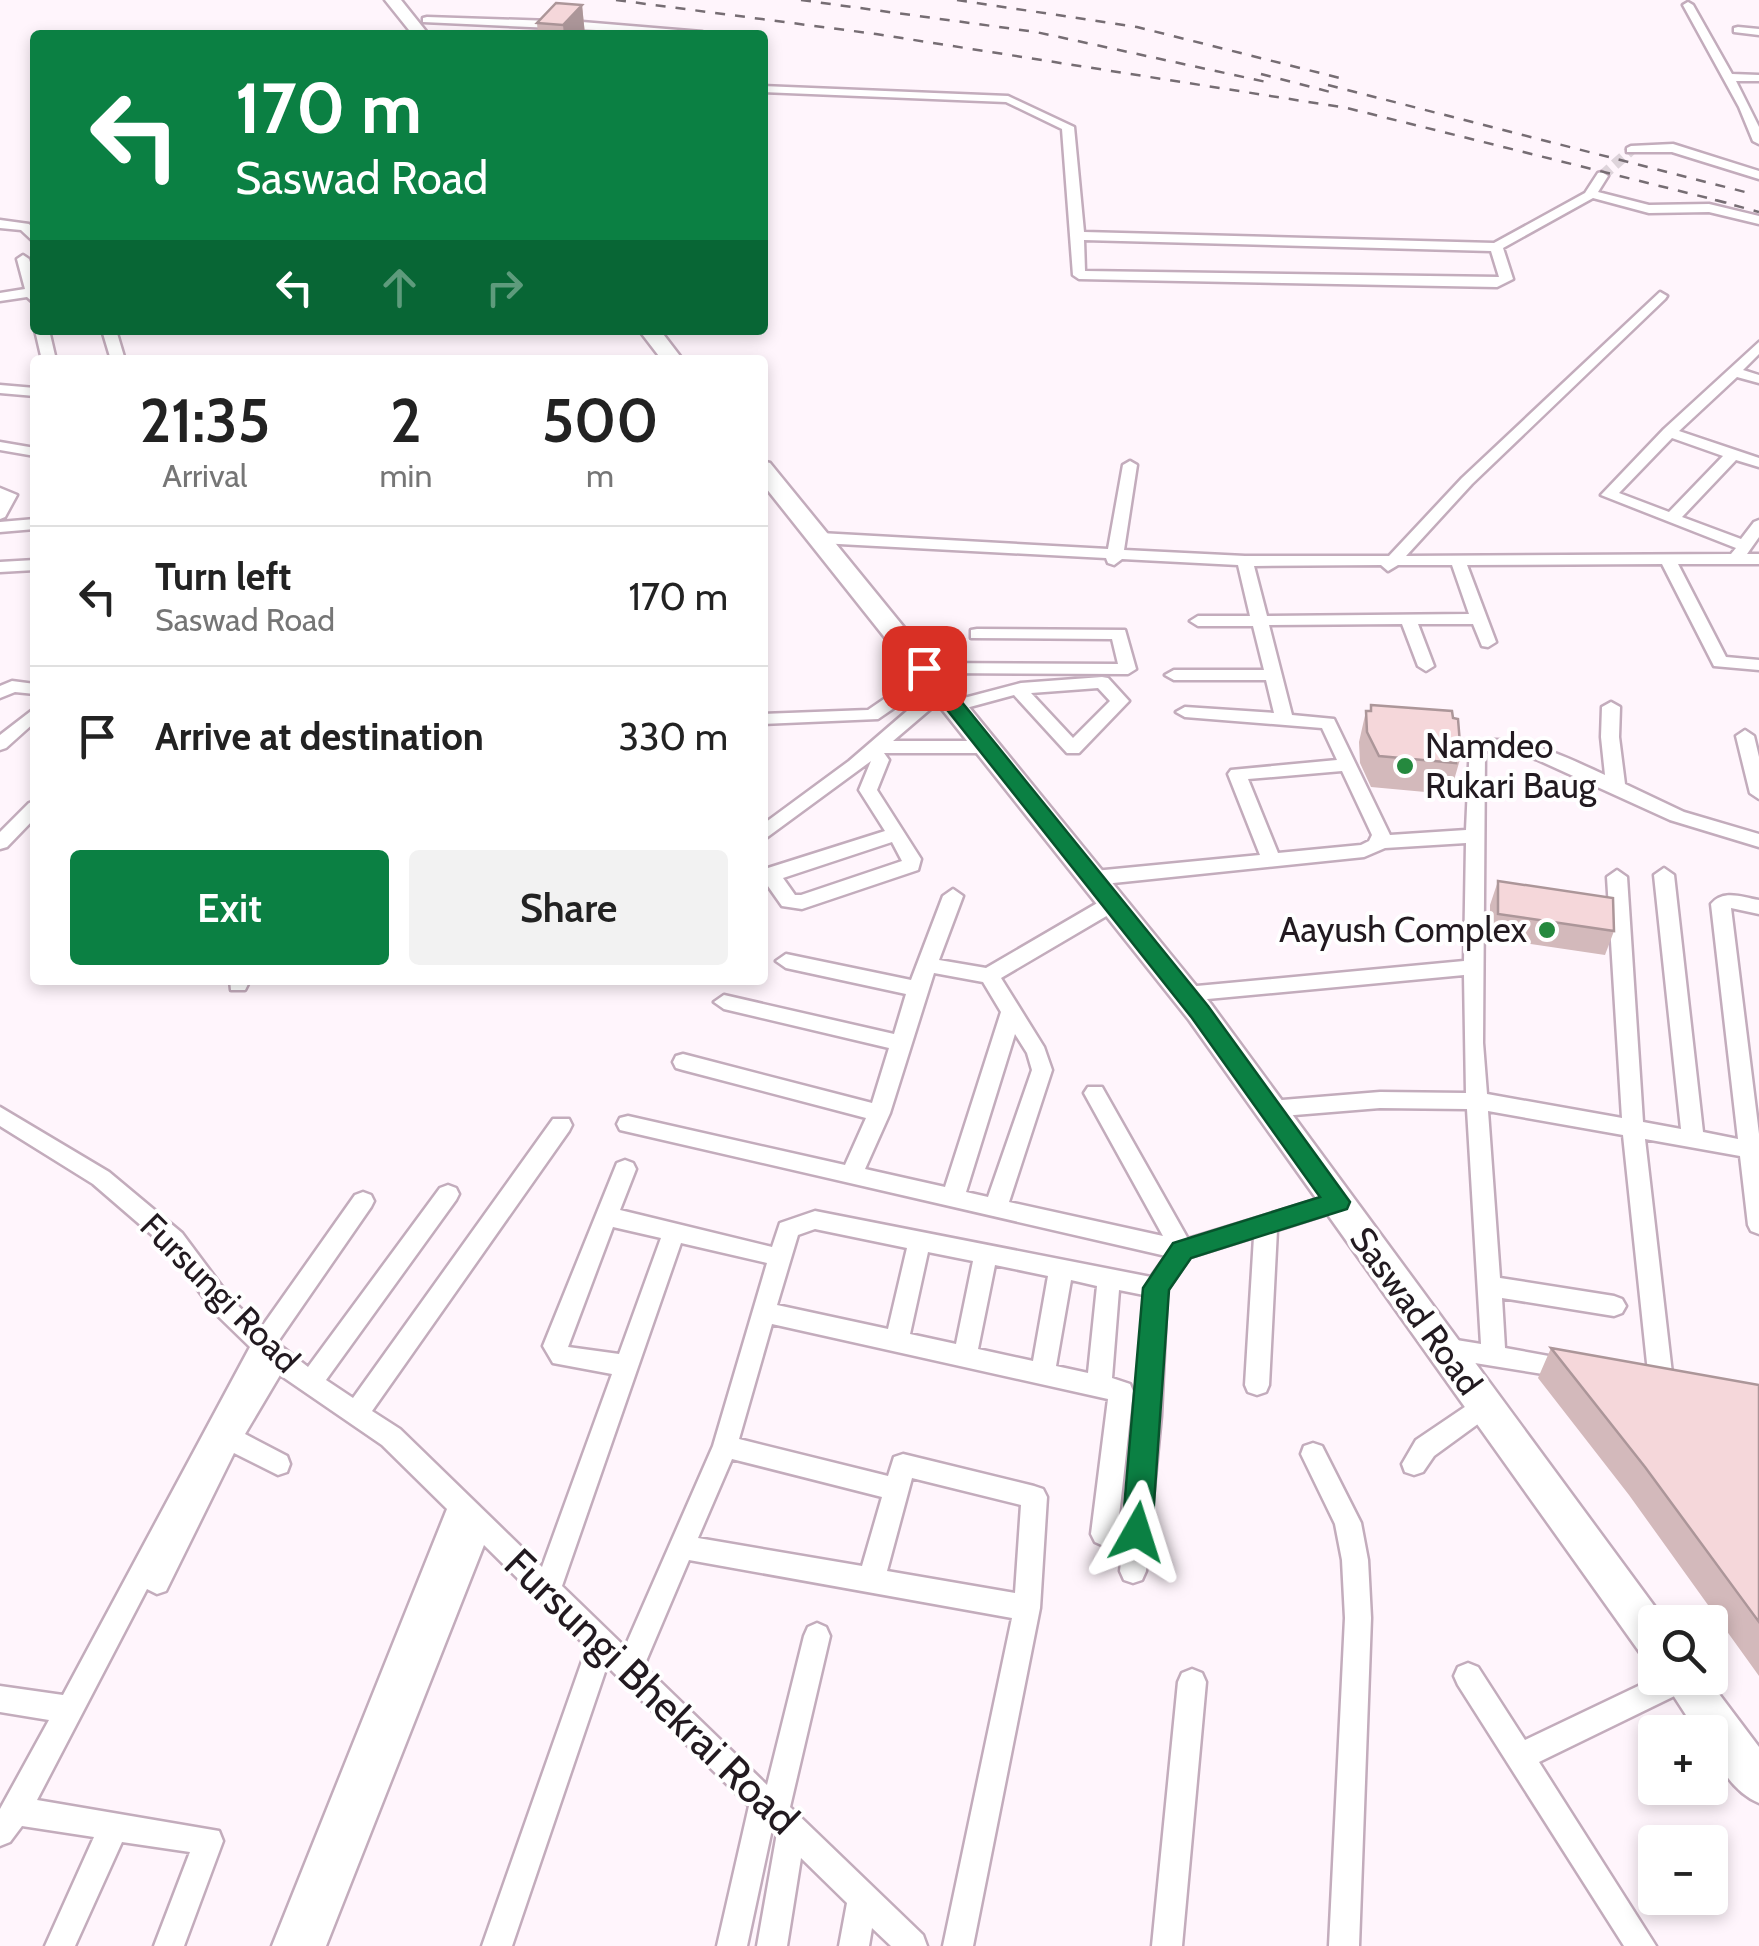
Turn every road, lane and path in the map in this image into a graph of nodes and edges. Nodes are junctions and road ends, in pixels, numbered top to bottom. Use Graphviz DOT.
graph roads {
  1 [pos="392,0"];
  2 [pos="1688,5"];
  3 [pos="424,28"];
  4 [pos="642,30"];
  5 [pos="1738,30"];
  6 [pos="1759,32"];
  7 [pos="1729,77"];
  8 [pos="1759,78"];
  9 [pos="768,89"];
  10 [pos="1738,93"];
  11 [pos="1759,95"];
  12 [pos="1759,141"];
  13 [pos="1631,150"];
  14 [pos="1759,165"];
  15 [pos="1759,175"];
  16 [pos="1602,176"];
  17 [pos="1590,194"];
  18 [pos="1759,220"];
  19 [pos="0,221"];
  20 [pos="30,222"];
  21 [pos="30,233"];
  22 [pos="1078,236"];
  23 [pos="1496,248"];
  24 [pos="30,296"];
  25 [pos="1660,296"];
  26 [pos="0,297"];
  27 [pos="653,335"];
  28 [pos="1759,346"];
  29 [pos="669,355"];
  30 [pos="1734,372"];
  31 [pos="1759,380"];
  32 [pos="0,389"];
  33 [pos="30,392"];
  34 [pos="1669,432"];
  35 [pos="0,446"];
  36 [pos="30,451"];
  37 [pos="1733,454"];
  38 [pos="1759,463"];
  39 [pos="1130,466"];
  40 [pos="768,475"];
  41 [pos="0,493"];
  42 [pos="0,514"];
  43 [pos="1671,518"];
  44 [pos="30,524"];
  45 [pos="1759,525"];
  46 [pos="0,527"];
  47 [pos="822,541"];
  48 [pos="1115,556"];
  49 [pos="1737,557"];
  50 [pos="1759,563"];
  51 [pos="30,564"];
  52 [pos="1390,564"];
  53 [pos="1670,564"];
  54 [pos="1246,565"];
  55 [pos="1459,565"];
  56 [pos="0,567"];
  57 [pos="1480,618"];
  58 [pos="1408,620"];
  59 [pos="1198,621"];
  60 [pos="1260,622"];
  61 [pos="977,634"];
  62 [pos="1488,642"];
  63 [pos="1759,665"];
  64 [pos="1426,666"];
  65 [pos="1174,675"];
  66 [pos="1273,676"];
  67 [pos="938,685"];
  68 [pos="30,688"];
  69 [pos="1018,689"];
  70 [pos="0,694"];
  71 [pos="1612,707"];
  72 [pos="1185,712"];
  73 [pos="30,717"];
  74 [pos="1284,717"];
  75 [pos="768,719"];
  76 [pos="1745,736"];
  77 [pos="0,744"];
  78 [pos="988,747"];
  79 [pos="874,748"];
  80 [pos="1350,766"];
  81 [pos="1616,788"];
  82 [pos="1759,794"];
  83 [pos="30,812"];
  84 [pos="768,830"];
  85 [pos="895,834"];
  86 [pos="7,836"];
  87 [pos="1477,836"];
  88 [pos="1759,841"];
  89 [pos="1378,842"];
  90 [pos="1271,860"];
  91 [pos="1664,875"];
  92 [pos="1617,877"];
  93 [pos="1103,891"];
  94 [pos="953,896"];
  95 [pos="1759,908"];
  96 [pos="786,961"];
  97 [pos="928,965"];
  98 [pos="1475,967"];
  99 [pos="990,976"];
  100 [pos="918,989"];
  101 [pos="1186,994"];
  102 [pos="724,1002"];
  103 [pos="1012,1011"];
  104 [pos="900,1043"];
  105 [pos="682,1062"];
  106 [pos="1094,1093"];
  107 [pos="1480,1102"];
  108 [pos="1270,1108"];
  109 [pos="879,1113"];
  110 [pos="0,1115"];
  111 [pos="628,1124"];
  112 [pos="561,1125"];
  113 [pos="1633,1128"];
  114 [pos="1692,1140"];
  115 [pos="1756,1151"];
  116 [pos="624,1169"];
  117 [pos="850,1176"];
  118 [pos="448,1194"];
  119 [pos="953,1197"];
  120 [pos="363,1201"];
  121 [pos="1338,1202"];
  122 [pos="996,1206"];
  123 [pos="606,1216"];
  124 [pos="1266,1224"];
  125 [pos="1759,1225"];
  126 [pos="674,1232"];
  127 [pos="920,1239"];
  128 [pos="1182,1250"];
  129 [pos="986,1253"];
  130 [pos="766,1254"];
  131 [pos="1061,1269"];
  132 [pos="1109,1278"];
  133 [pos="1488,1286"];
  134 [pos="1156,1288"];
  135 [pos="1614,1306"];
  136 [pos="766,1313"];
  137 [pos="897,1339"];
  138 [pos="1442,1347"];
  139 [pos="270,1352"];
  140 [pos="965,1357"];
  141 [pos="1494,1357"];
  142 [pos="627,1366"];
  143 [pos="1587,1371"];
  144 [pos="1042,1376"];
  145 [pos="1661,1382"];
  146 [pos="310,1383"];
  147 [pos="1257,1385"];
  148 [pos="1098,1386"];
  149 [pos="1484,1405"];
  150 [pos="356,1414"];
  151 [pos="391,1437"];
  152 [pos="230,1438"];
  153 [pos="725,1446"];
  154 [pos="1313,1454"];
  155 [pos="278,1464"];
  156 [pos="1414,1464"];
  157 [pos="896,1490"];
  158 [pos="470,1515"];
  159 [pos="1104,1534"];
  160 [pos="684,1548"];
  161 [pos="1133,1571"];
  162 [pos="871,1580"];
  163 [pos="157,1582"];
  164 [pos="548,1590"];
  165 [pos="1027,1608"];
  166 [pos="1638,1617"];
  167 [pos="818,1636"];
  168 [pos="602,1642"];
  169 [pos="629,1669"];
  170 [pos="1468,1676"];
  171 [pos="1192,1682"];
  172 [pos="1648,1695"];
  173 [pos="1695,1695"];
  174 [pos="0,1699"];
  175 [pos="69,1710"];
  176 [pos="1518,1758"];
  177 [pos="1759,1782"];
  178 [pos="777,1813"];
  179 [pos="4,1825"];
  180 [pos="114,1826"];
  181 [pos="863,1897"];
  182 [pos="60,1946"];
  183 [pos="169,1946"];
  184 [pos="286,1946"];
  185 [pos="311,1946"];
  186 [pos="497,1946"];
  187 [pos="732,1946"];
  188 [pos="772,1946"];
  189 [pos="854,1946"];
  190 [pos="912,1946"];
  191 [pos="958,1946"];
  192 [pos="1167,1946"];
  193 [pos="1344,1946"];
  194 [pos="1641,1946"];
  1 -- 3 [label="highway"];
  2 -- 7 [label="street"];
  3 -- 4 [label="street"];
  5 -- 6 [label="street"];
  7 -- 8 [label="street"];
  7 -- 10 [label="street"];
  9 -- 22 [label="street"];
  10 -- 11 [label="street"];
  10 -- 12 [label="street"];
  13 -- 15 [label="street"];
  14 -- 15 [label="street"];
  16 -- 17 [label="street"];
  17 -- 18 [label="street"];
  17 -- 23 [label="street"];
  19 -- 20 [label="street"];
  19 -- 21 [label="street"];
  22 -- 23 [label="street"];
  22 -- 23 [label="street"];
  24 -- 26 [label="street"];
  25 -- 52 [label="street"];
  27 -- 29 [label="highway"];
  28 -- 30 [label="street"];
  30 -- 31 [label="street"];
  30 -- 34 [label="street"];
  32 -- 33 [label="street"];
  34 -- 37 [label="street"];
  34 -- 43 [label="street"];
  35 -- 36 [label="street"];
  37 -- 38 [label="street"];
  37 -- 43 [label="street"];
  39 -- 48 [label="street"];
  40 -- 47 [label="highway, Saswad Road"];
  41 -- 42 [label="street"];
  43 -- 49 [label="street"];
  44 -- 46 [label="street"];
  45 -- 49 [label="street"];
  47 -- 48 [label="street"];
  47 -- 67 [label="highway, Saswad Road"];
  48 -- 54 [label="street"];
  49 -- 50 [label="street"];
  49 -- 53 [label="street"];
  51 -- 56 [label="street"];
  52 -- 54 [label="street"];
  52 -- 55 [label="street"];
  53 -- 55 [label="street"];
  53 -- 63 [label="street"];
  54 -- 60 [label="street"];
  55 -- 57 [label="street"];
  57 -- 58 [label="street"];
  57 -- 62 [label="street"];
  58 -- 60 [label="street"];
  58 -- 64 [label="street"];
  59 -- 60 [label="street"];
  60 -- 66 [label="street"];
  61 -- 67 [label="street"];
  65 -- 66 [label="street"];
  66 -- 74 [label="street"];
  67 -- 69 [label="street"];
  67 -- 75 [label="street"];
  67 -- 78 [label="highway, Saswad Road"];
  67 -- 79 [label="street"];
  68 -- 70 [label="street"];
  69 -- 69 [label="street"];
  71 -- 81 [label="street"];
  72 -- 80 [label="street"];
  73 -- 77 [label="street"];
  76 -- 82 [label="street"];
  78 -- 79 [label="street"];
  78 -- 93 [label="highway, Saswad Road"];
  79 -- 84 [label="street"];
  79 -- 85 [label="street"];
  80 -- 89 [label="street"];
  80 -- 90 [label="street"];
  81 -- 87 [label="street"];
  81 -- 88 [label="street"];
  83 -- 86 [label="street"];
  85 -- 85 [label="street"];
  87 -- 89 [label="street"];
  87 -- 98 [label="street"];
  89 -- 90 [label="street"];
  90 -- 93 [label="street"];
  91 -- 114 [label="street"];
  92 -- 113 [label="street"];
  93 -- 99 [label="street"];
  93 -- 101 [label="highway, Saswad Road"];
  94 -- 97 [label="street"];
  95 -- 115 [label="street"];
  96 -- 100 [label="street"];
  97 -- 99 [label="street"];
  97 -- 100 [label="street"];
  98 -- 101 [label="street"];
  98 -- 107 [label="street"];
  99 -- 103 [label="street"];
  100 -- 104 [label="street"];
  101 -- 108 [label="highway, Saswad Road"];
  102 -- 104 [label="street"];
  103 -- 119 [label="street"];
  103 -- 122 [label="street"];
  104 -- 109 [label="street"];
  105 -- 109 [label="street"];
  106 -- 128 [label="street"];
  107 -- 108 [label="street"];
  107 -- 113 [label="street"];
  107 -- 133 [label="street"];
  108 -- 121 [label="highway, Saswad Road"];
  109 -- 117 [label="street"];
  110 -- 139 [label="street, Fursungi Road"];
  111 -- 117 [label="street"];
  112 -- 150 [label="street"];
  113 -- 114 [label="street"];
  113 -- 145 [label="street"];
  114 -- 115 [label="street"];
  115 -- 125 [label="street"];
  116 -- 123 [label="street"];
  117 -- 119 [label="street"];
  118 -- 146 [label="street"];
  119 -- 122 [label="street"];
  120 -- 139 [label="street"];
  121 -- 124 [label="street"];
  121 -- 138 [label="highway, Saswad Road"];
  122 -- 128 [label="street"];
  123 -- 126 [label="street"];
  123 -- 142 [label="street"];
  124 -- 128 [label="street"];
  124 -- 147 [label="street"];
  126 -- 130 [label="street"];
  126 -- 142 [label="street"];
  127 -- 129 [label="street"];
  127 -- 136 [label="street"];
  127 -- 137 [label="street"];
  128 -- 134 [label="street"];
  129 -- 131 [label="street"];
  129 -- 140 [label="street"];
  131 -- 132 [label="street"];
  131 -- 144 [label="street"];
  132 -- 134 [label="street"];
  132 -- 148 [label="street"];
  133 -- 135 [label="street"];
  133 -- 141 [label="street"];
  134 -- 161 [label="street"];
  136 -- 137 [label="street"];
  136 -- 153 [label="street"];
  137 -- 140 [label="street"];
  138 -- 141 [label="street"];
  138 -- 149 [label="highway, Saswad Road"];
  139 -- 146 [label="street, Fursungi Road"];
  139 -- 152 [label="street"];
  139 -- 175 [label="street"];
  140 -- 144 [label="street"];
  141 -- 143 [label="street"];
  142 -- 164 [label="street"];
  144 -- 148 [label="street"];
  146 -- 150 [label="street, Fursungi Road"];
  148 -- 159 [label="street"];
  149 -- 156 [label="street"];
  149 -- 166 [label="highway, Saswad Road"];
  150 -- 151 [label="street, Fursungi Road"];
  151 -- 158 [label="street, Fursungi Bhekrai Road"];
  152 -- 155 [label="street"];
  152 -- 163 [label="street"];
  153 -- 157 [label="street"];
  153 -- 160 [label="street"];
  154 -- 193 [label="street"];
  157 -- 162 [label="street"];
  157 -- 165 [label="street"];
  158 -- 164 [label="street, Fursungi Bhekrai Road"];
  158 -- 184 [label="street"];
  158 -- 185 [label="street"];
  160 -- 162 [label="street"];
  160 -- 169 [label="street"];
  162 -- 165 [label="street"];
  164 -- 168 [label="street, Fursungi Bhekrai Road"];
  165 -- 191 [label="street"];
  167 -- 178 [label="street"];
  168 -- 169 [label="street, Fursungi Bhekrai Road"];
  168 -- 186 [label="street"];
  169 -- 178 [label="street, Fursungi Bhekrai Road"];
  170 -- 176 [label="street"];
  171 -- 192 [label="street"];
  172 -- 176 [label="street"];
  173 -- 177 [label="highway"];
  174 -- 175 [label="street"];
  175 -- 179 [label="street"];
  176 -- 194 [label="street"];
  178 -- 181 [label="street, Fursungi Bhekrai Road"];
  178 -- 187 [label="street"];
  178 -- 188 [label="street"];
  179 -- 180 [label="street"];
  180 -- 182 [label="street"];
  180 -- 183 [label="street"];
  181 -- 189 [label="street"];
  181 -- 190 [label="street, Fursungi Bhekrai Road"];
}
